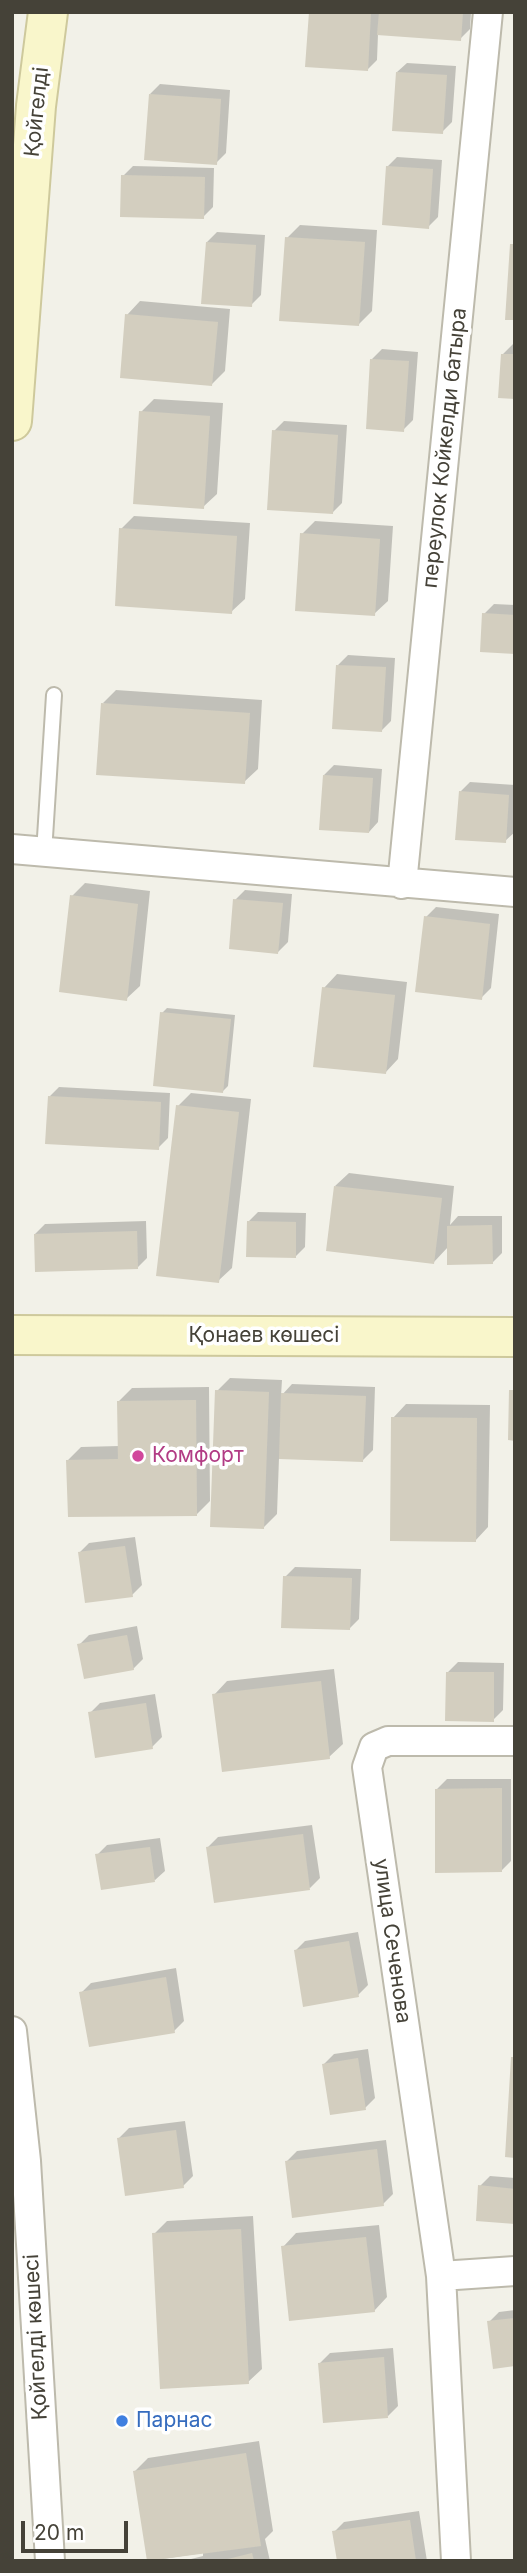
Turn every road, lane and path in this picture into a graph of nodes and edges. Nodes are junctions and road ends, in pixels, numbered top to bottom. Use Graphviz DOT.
graph roads {
  1 [pos="48,12"];
  2 [pos="488,12"];
  3 [pos="24,105"];
  4 [pos="12,421"];
  5 [pos="54,695"];
  6 [pos="12,849"];
  7 [pos="44,853"];
  8 [pos="402,884"];
  9 [pos="515,892"];
  10 [pos="12,1335"];
  11 [pos="515,1337"];
  12 [pos="515,1741"];
  13 [pos="12,2031"];
  14 [pos="19,2162"];
  15 [pos="515,2271"];
  16 [pos="441,2276"];
  17 [pos="50,2561"];
  18 [pos="456,2561"];
  1 -- 3 [label="main road, Қойгелді"];
  2 -- 8 [label="street, переулок Койкелди батыра"];
  3 -- 4 [label="main road, Қойгелді"];
  5 -- 7 [label="lane"];
  6 -- 7 [label="street"];
  7 -- 8 [label="street"];
  8 -- 9 [label="street"];
  10 -- 11 [label="main road, Қонаев көшесі"];
  12 -- 16 [label="street, улица Сеченова"];
  13 -- 14 [label="street, Қойгелді көшесі"];
  14 -- 17 [label="street, Қойгелді көшесі"];
  15 -- 16 [label="street"];
  16 -- 18 [label="street, улица Сеченова"];
}
